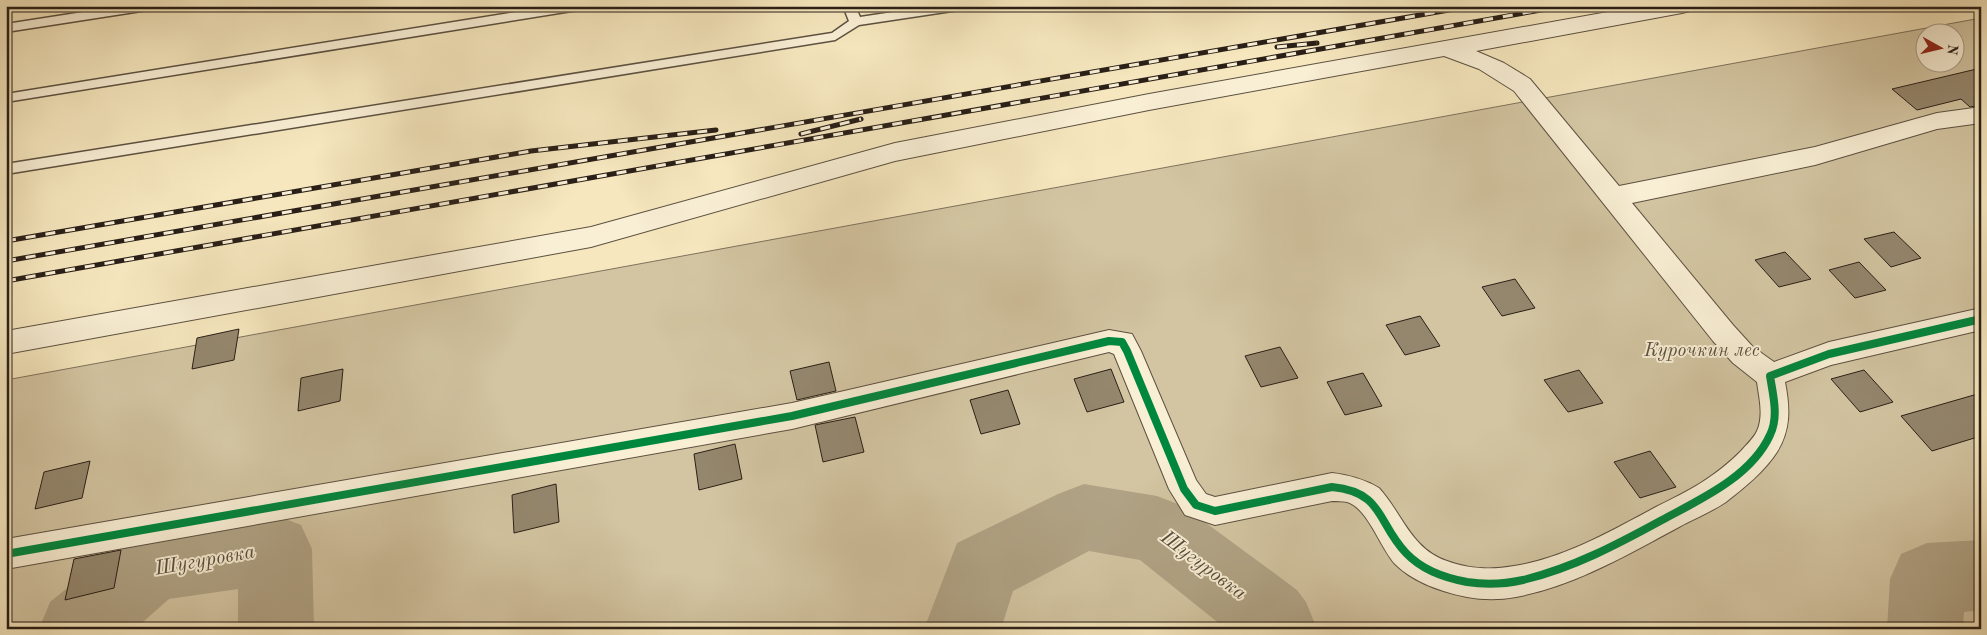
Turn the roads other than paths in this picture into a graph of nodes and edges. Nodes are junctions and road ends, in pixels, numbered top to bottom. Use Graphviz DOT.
graph roads {
  1 [pos="148,6"];
  2 [pos="578,6"];
  3 [pos="849,6"];
  4 [pos="958,6"];
  5 [pos="1682,6"];
  6 [pos="856,22"];
  7 [pos="6,28"];
  8 [pos="1444,49"];
  9 [pos="6,98"];
  10 [pos="1981,115"];
  11 [pos="6,168"];
  12 [pos="1613,197"];
  13 [pos="1981,319"];
  14 [pos="6,343"];
  15 [pos="1770,376"];
  16 [pos="6,554"];
  1 -- 7 [label="lane"];
  2 -- 9 [label="lane"];
  3 -- 6 [label="lane"];
  4 -- 6 [label="lane"];
  5 -- 8 [label="street"];
  6 -- 11 [label="lane"];
  8 -- 12 [label="street"];
  8 -- 14 [label="street"];
  10 -- 12 [label="street"];
  12 -- 15 [label="street"];
  13 -- 15 [label="street"];
  15 -- 16 [label="street"];
}
